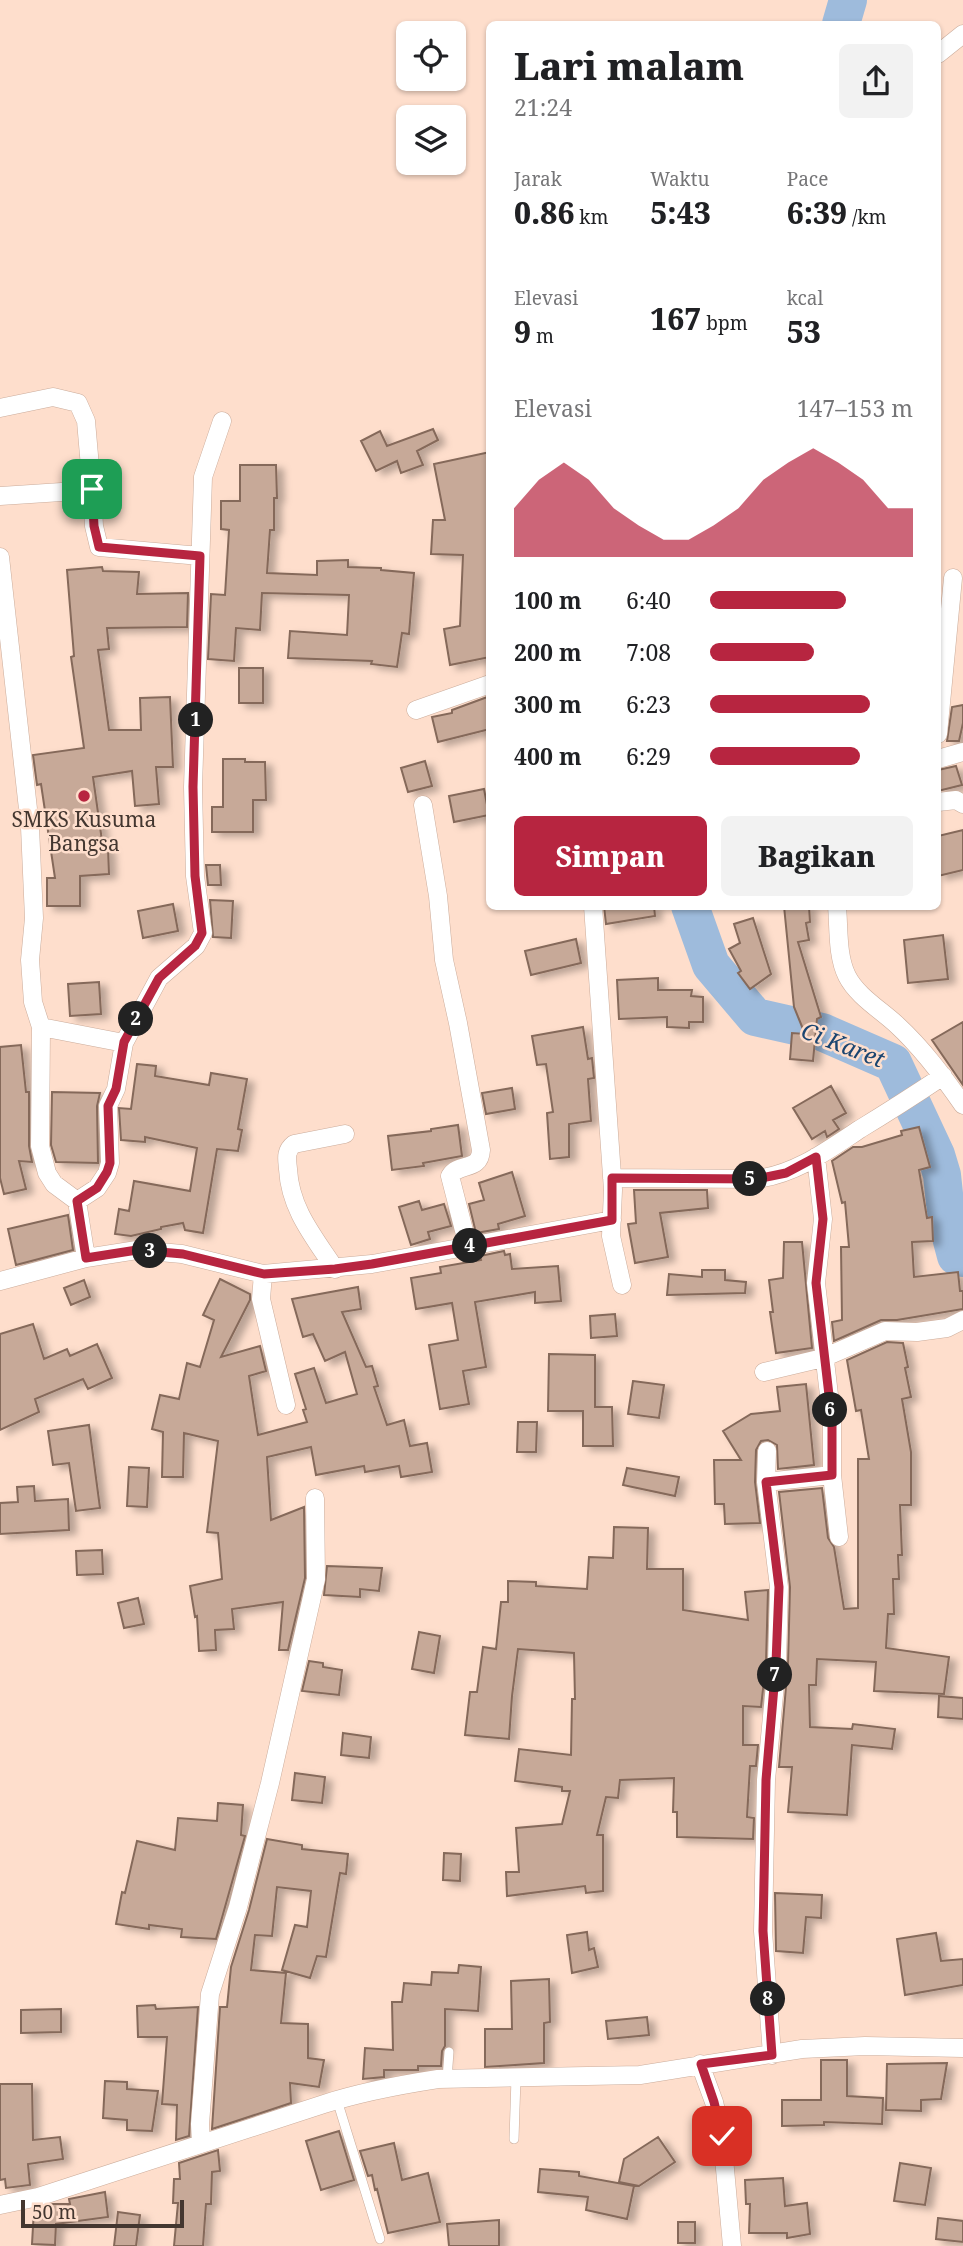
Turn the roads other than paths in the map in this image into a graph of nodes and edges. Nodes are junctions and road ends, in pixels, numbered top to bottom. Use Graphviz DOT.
graph roads {
  1 [pos="961,33"];
  2 [pos="941,51"];
  3 [pos="0,408"];
  4 [pos="222,421"];
  5 [pos="92,489"];
  6 [pos="0,496"];
  7 [pos="200,556"];
  8 [pos="0,557"];
  9 [pos="951,578"];
  10 [pos="4,642"];
  11 [pos="486,685"];
  12 [pos="941,698"];
  13 [pos="416,710"];
  14 [pos="963,752"];
  15 [pos="941,758"];
  16 [pos="941,802"];
  17 [pos="963,804"];
  18 [pos="423,805"];
  19 [pos="593,910"];
  20 [pos="837,910"];
  21 [pos="41,1027"];
  22 [pos="124,1042"];
  23 [pos="943,1076"];
  24 [pos="963,1105"];
  25 [pos="345,1134"];
  26 [pos="816,1157"];
  27 [pos="612,1178"];
  28 [pos="77,1201"];
  29 [pos="612,1220"];
  30 [pos="468,1247"];
  31 [pos="86,1258"];
  32 [pos="335,1269"];
  33 [pos="264,1274"];
  34 [pos="0,1281"];
  35 [pos="622,1286"];
  36 [pos="963,1320"];
  37 [pos="823,1358"];
  38 [pos="764,1372"];
  39 [pos="285,1405"];
  40 [pos="767,1451"];
  41 [pos="832,1475"];
  42 [pos="766,1482"];
  43 [pos="315,1498"];
  44 [pos="839,1537"];
  45 [pos="963,2048"];
  46 [pos="449,2052"];
  47 [pos="772,2055"];
  48 [pos="701,2064"];
  49 [pos="516,2078"];
  50 [pos="447,2079"];
  51 [pos="337,2100"];
  52 [pos="514,2139"];
  53 [pos="201,2144"];
  54 [pos="0,2205"];
  55 [pos="380,2239"];
  56 [pos="732,2246"];
  1 -- 2 [label="street"];
  3 -- 5 [label="street"];
  4 -- 7 [label="street"];
  5 -- 6 [label="street"];
  5 -- 7 [label="street"];
  7 -- 22 [label="street"];
  8 -- 10 [label="street"];
  9 -- 12 [label="street"];
  10 -- 21 [label="street"];
  11 -- 13 [label="street"];
  14 -- 15 [label="street"];
  16 -- 17 [label="street"];
  18 -- 30 [label="street"];
  19 -- 27 [label="street"];
  20 -- 23 [label="street"];
  21 -- 22 [label="street"];
  21 -- 28 [label="street"];
  22 -- 28 [label="street"];
  23 -- 24 [label="street"];
  23 -- 26 [label="street"];
  25 -- 32 [label="street"];
  26 -- 27 [label="street"];
  26 -- 37 [label="street"];
  27 -- 29 [label="street"];
  28 -- 31 [label="street"];
  29 -- 30 [label="street"];
  29 -- 35 [label="street"];
  30 -- 32 [label="street"];
  31 -- 33 [label="street"];
  31 -- 34 [label="street"];
  32 -- 33 [label="street"];
  33 -- 39 [label="street"];
  36 -- 37 [label="street"];
  37 -- 38 [label="street"];
  37 -- 41 [label="street"];
  40 -- 42 [label="street"];
  41 -- 42 [label="street"];
  41 -- 44 [label="street"];
  42 -- 47 [label="street"];
  43 -- 53 [label="street"];
  45 -- 47 [label="street"];
  46 -- 50 [label="lane"];
  47 -- 48 [label="street"];
  48 -- 49 [label="street"];
  48 -- 56 [label="street"];
  49 -- 50 [label="street"];
  49 -- 52 [label="lane"];
  50 -- 51 [label="street"];
  51 -- 53 [label="street"];
  51 -- 55 [label="lane"];
  53 -- 54 [label="street"];
}
